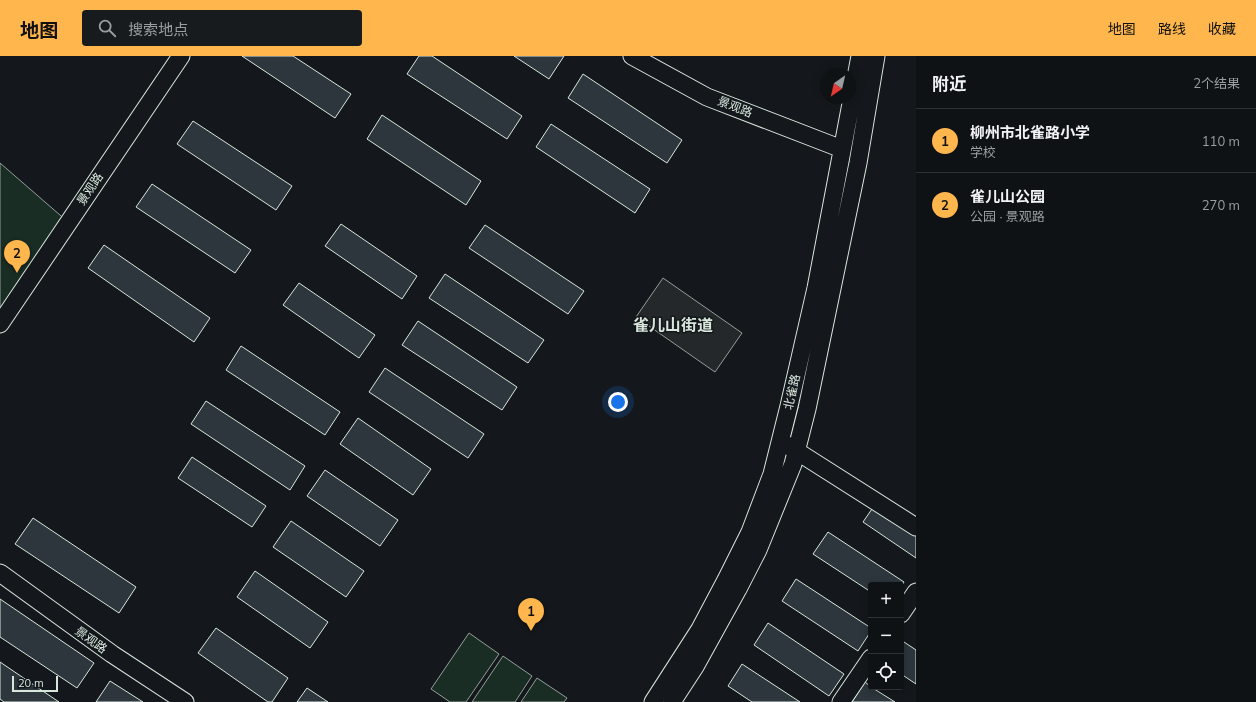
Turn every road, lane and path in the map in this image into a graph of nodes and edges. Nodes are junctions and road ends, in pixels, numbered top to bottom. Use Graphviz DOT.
graph roads {
  1 [pos="181,56"];
  2 [pos="632,56"];
  3 [pos="860,56"];
  4 [pos="876,56"];
  5 [pos="842,149"];
  6 [pos="0,324"];
  7 [pos="780,441"];
  8 [pos="796,451"];
  9 [pos="916,527"];
  10 [pos="0,573"];
  11 [pos="916,592"];
  12 [pos="904,610"];
  13 [pos="868,662"];
  14 [pos="185,702"];
  15 [pos="653,702"];
  16 [pos="672,702"];
  17 [pos="841,702"];
  1 -- 6 [label="street, 景观路"];
  2 -- 5 [label="street, 景观路"];
  3 -- 5 [label="street, 北雀路"];
  4 -- 8 [label="street, 北雀路"];
  5 -- 7 [label="street, 北雀路"];
  7 -- 8 [label="street"];
  7 -- 15 [label="street, 北雀路"];
  8 -- 9 [label="street"];
  8 -- 16 [label="street, 北雀路"];
  10 -- 14 [label="street, 景观路"];
  11 -- 12 [label="street"];
  13 -- 17 [label="street"];
}
